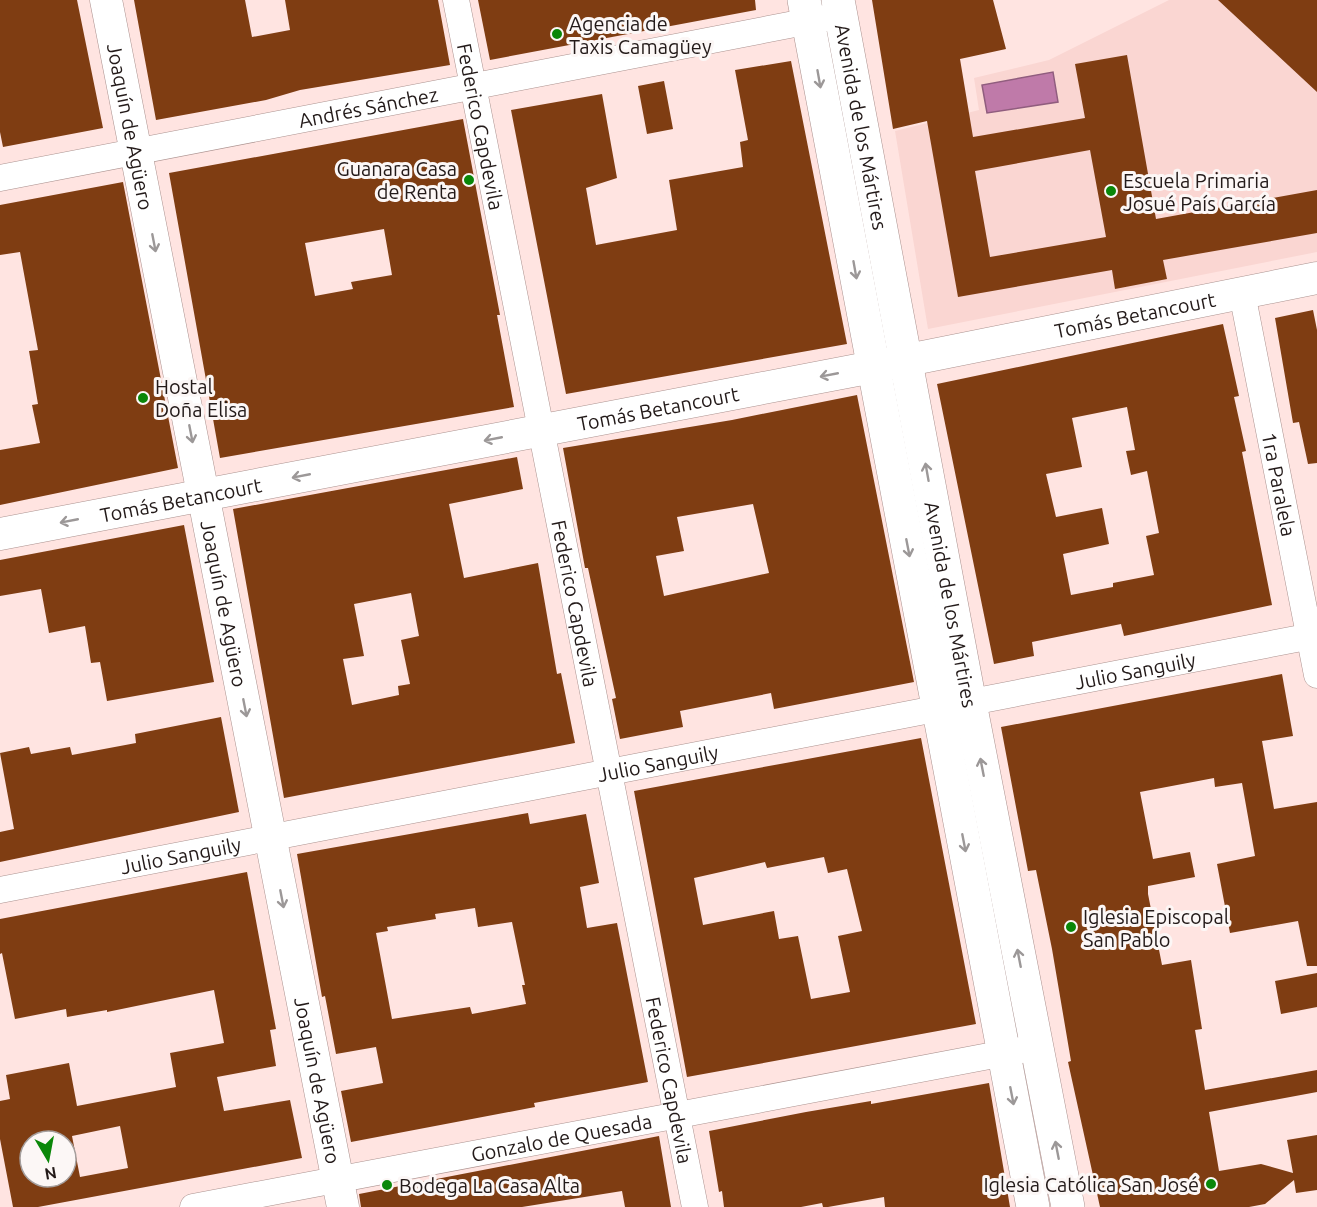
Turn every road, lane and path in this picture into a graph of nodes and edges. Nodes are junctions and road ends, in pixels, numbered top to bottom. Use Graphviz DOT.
graph roads {
  1 [pos="106,0"];
  2 [pos="456,0"];
  3 [pos="840,8"];
  4 [pos="806,11"];
  5 [pos="472,87"];
  6 [pos="136,152"];
  7 [pos="0,178"];
  8 [pos="1317,278"];
  9 [pos="1242,293"];
  10 [pos="907,360"];
  11 [pos="873,367"];
  12 [pos="541,430"];
  13 [pos="203,495"];
  14 [pos="0,534"];
  15 [pos="1313,636"];
  16 [pos="1317,675"];
  17 [pos="954,706"];
  18 [pos="610,774"];
  19 [pos="270,837"];
  20 [pos="0,890"];
  21 [pos="1036,1047"];
  22 [pos="1003,1053"];
  23 [pos="678,1115"];
  24 [pos="340,1193"];
  25 [pos="193,1207"];
  26 [pos="695,1207"];
  27 [pos="1033,1207"];
  28 [pos="1068,1207"];
  1 -- 6 [label="street, Joaquín de Agüero"];
  2 -- 5 [label="street, Federico Capdevila"];
  3 -- 4 [label="street, Andrés Sánchez"];
  3 -- 10 [label="main road, Avenida de los Mártires"];
  4 -- 5 [label="street, Andrés Sánchez"];
  4 -- 11 [label="main road, Avenida de los Mártires, one-way"];
  5 -- 6 [label="street, Andrés Sánchez"];
  5 -- 12 [label="street, Federico Capdevila"];
  6 -- 7 [label="street, Andrés Sánchez"];
  6 -- 13 [label="street, Joaquín de Agüero, one-way"];
  8 -- 9 [label="street, Tomás Betancourt"];
  9 -- 10 [label="street, Tomás Betancourt"];
  9 -- 15 [label="street, 1ra Paralela"];
  10 -- 11 [label="street, Tomás Betancourt"];
  17 -- 10 [label="main road, Avenida de los Mártires, one-way"];
  11 -- 12 [label="street, Tomás Betancourt, one-way"];
  11 -- 17 [label="main road, Avenida de los Mártires, one-way"];
  12 -- 13 [label="street, Tomás Betancourt, one-way"];
  12 -- 18 [label="street, Federico Capdevila"];
  13 -- 14 [label="street, Tomás Betancourt, one-way"];
  13 -- 19 [label="street, Joaquín de Agüero, one-way"];
  15 -- 16 [label="street, 1ra Paralela"];
  15 -- 17 [label="street, Julio Sanguily"];
  17 -- 18 [label="street, Julio Sanguily"];
  21 -- 17 [label="main road, Avenida de los Mártires, one-way"];
  17 -- 22 [label="main road, Avenida de los Mártires, one-way"];
  18 -- 19 [label="street, Julio Sanguily"];
  18 -- 23 [label="street, Federico Capdevila"];
  19 -- 20 [label="street, Julio Sanguily"];
  19 -- 24 [label="street, Joaquín de Agüero, one-way"];
  21 -- 22 [label="street, Gonzalo de Quesada"];
  28 -- 21 [label="main road, Avenida de los Mártires, one-way"];
  22 -- 23 [label="street, Gonzalo de Quesada"];
  22 -- 27 [label="main road, Avenida de los Mártires, one-way"];
  23 -- 24 [label="street, Gonzalo de Quesada"];
  23 -- 26 [label="street, Federico Capdevila"];
  24 -- 25 [label="street, Gonzalo de Quesada"];
}
